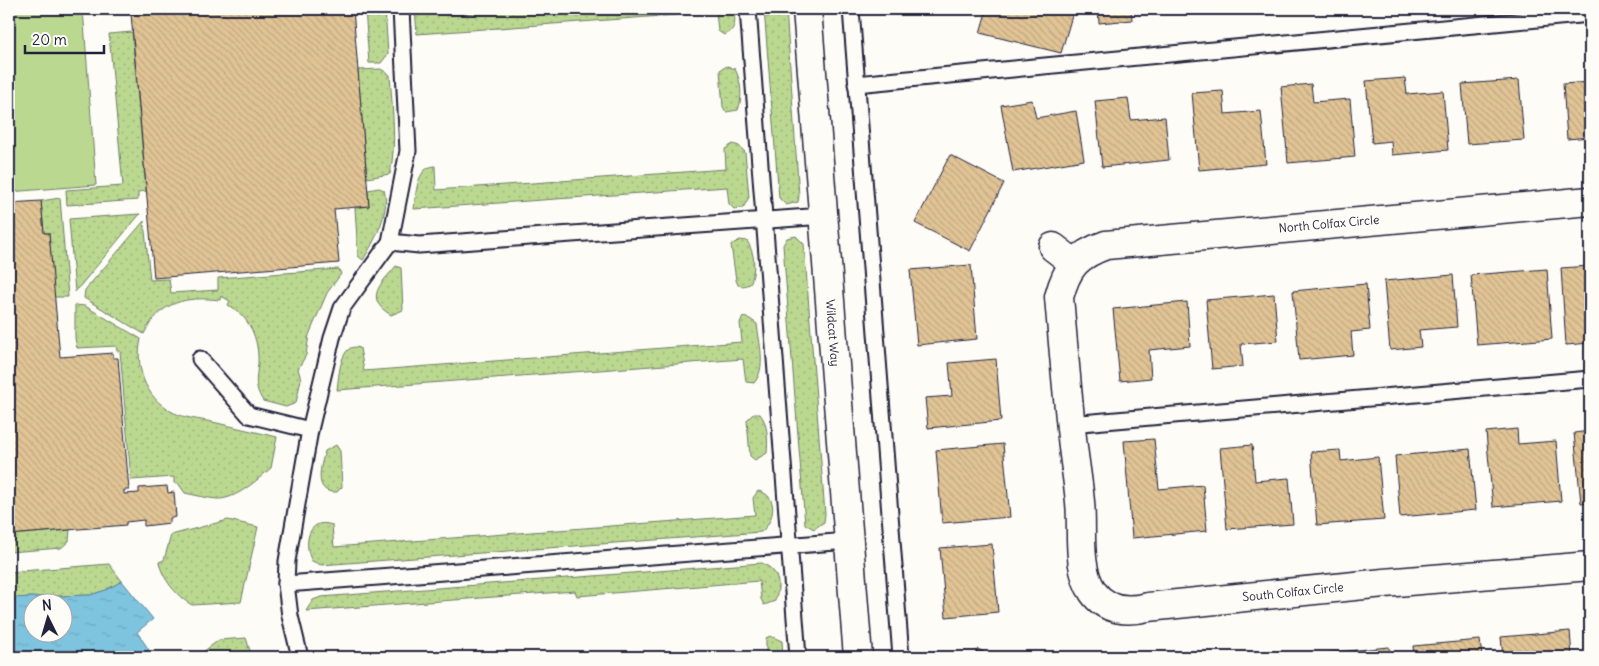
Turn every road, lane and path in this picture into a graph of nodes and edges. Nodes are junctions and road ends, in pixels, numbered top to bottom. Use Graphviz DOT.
graph roads {
  1 [pos="401,9"];
  2 [pos="748,9"];
  3 [pos="807,9"];
  4 [pos="851,9"];
  5 [pos="1590,14"];
  6 [pos="856,84"];
  7 [pos="1590,201"];
  8 [pos="824,216"];
  9 [pos="764,220"];
  10 [pos="390,242"];
  11 [pos="200,359"];
  12 [pos="1590,379"];
  13 [pos="1070,424"];
  14 [pos="310,430"];
  15 [pos="1080,502"];
  16 [pos="849,541"];
  17 [pos="790,545"];
  18 [pos="1590,566"];
  19 [pos="286,584"];
  20 [pos="300,657"];
  21 [pos="798,657"];
  22 [pos="858,657"];
  23 [pos="901,657"];
  1 -- 10 [label="lane"];
  2 -- 9 [label="lane"];
  3 -- 8 [label="street, Wildcat Way"];
  4 -- 6 [label="lane"];
  5 -- 6 [label="lane"];
  6 -- 23 [label="lane"];
  7 -- 13 [label="street, North Colfax Circle"];
  8 -- 9 [label="lane"];
  8 -- 16 [label="street, Wildcat Way"];
  9 -- 10 [label="lane"];
  9 -- 17 [label="lane"];
  10 -- 14 [label="lane"];
  11 -- 14 [label="lane"];
  12 -- 13 [label="lane"];
  13 -- 15 [label="street, North Colfax Circle"];
  14 -- 19 [label="lane"];
  15 -- 18 [label="street, South Colfax Circle"];
  16 -- 17 [label="lane"];
  16 -- 22 [label="street, Wildcat Way"];
  17 -- 19 [label="lane"];
  17 -- 21 [label="lane"];
  19 -- 20 [label="lane"];
}
